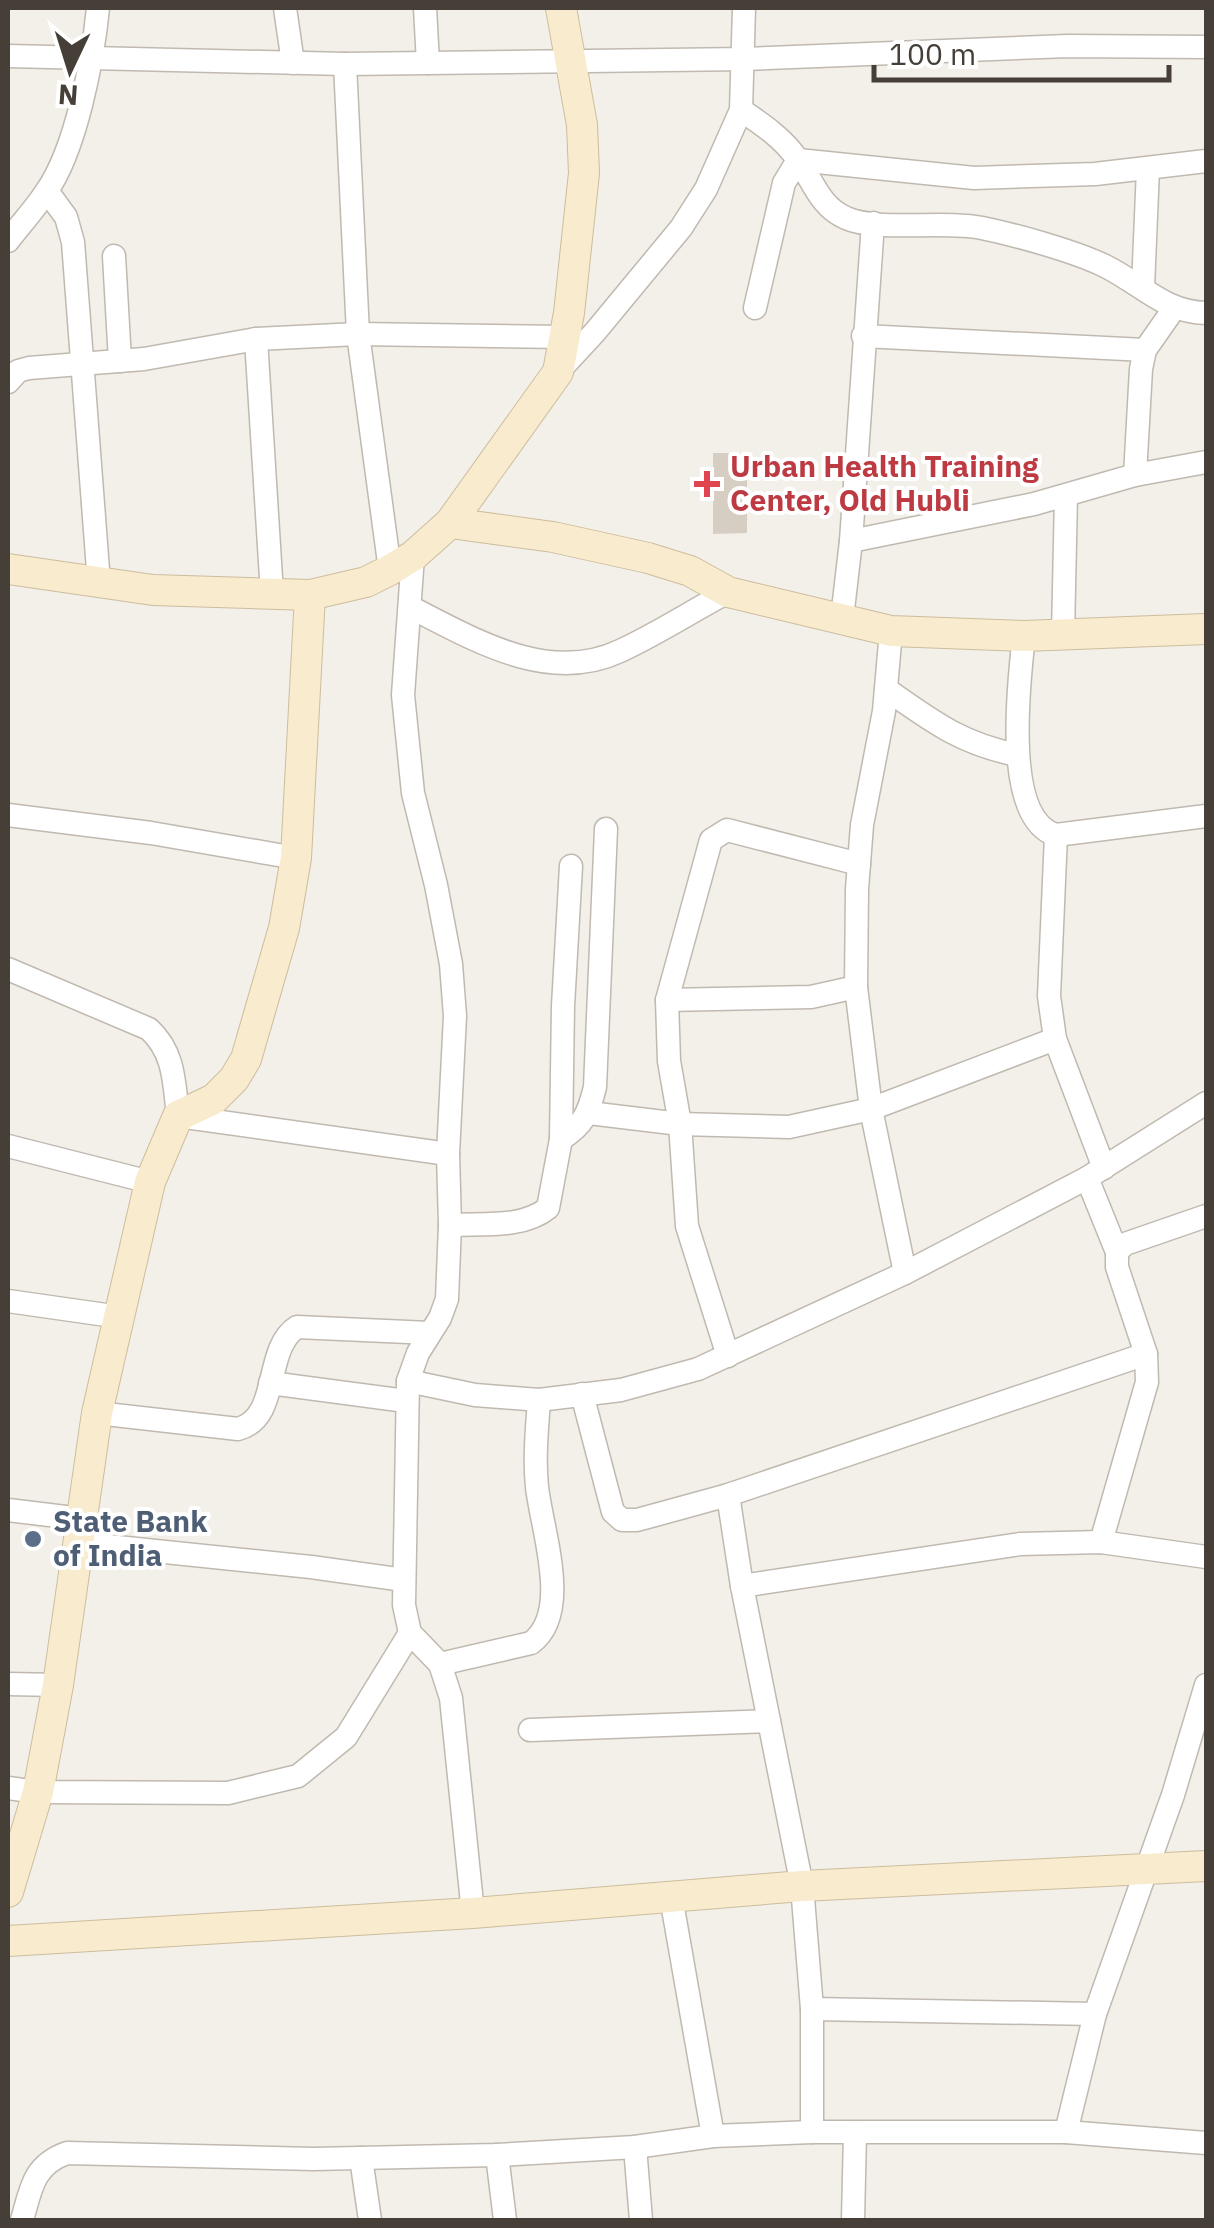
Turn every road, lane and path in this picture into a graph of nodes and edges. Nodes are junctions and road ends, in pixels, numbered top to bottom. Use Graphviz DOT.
graph roads {
  1 [pos="98,8"];
  2 [pos="285,8"];
  3 [pos="426,8"];
  4 [pos="561,8"];
  5 [pos="744,8"];
  6 [pos="1206,47"];
  7 [pos="8,56"];
  8 [pos="94,59"];
  9 [pos="745,59"];
  10 [pos="570,62"];
  11 [pos="292,63"];
  12 [pos="345,64"];
  13 [pos="428,64"];
  14 [pos="742,110"];
  15 [pos="798,160"];
  16 [pos="1206,161"];
  17 [pos="1148,168"];
  18 [pos="47,191"];
  19 [pos="873,223"];
  20 [pos="8,240"];
  21 [pos="114,256"];
  22 [pos="1143,287"];
  23 [pos="755,308"];
  24 [pos="1173,310"];
  25 [pos="1206,313"];
  26 [pos="358,334"];
  27 [pos="863,336"];
  28 [pos="564,337"];
  29 [pos="256,339"];
  30 [pos="1145,350"];
  31 [pos="120,361"];
  32 [pos="84,364"];
  33 [pos="558,372"];
  34 [pos="8,382"];
  35 [pos="1206,462"];
  36 [pos="1135,475"];
  37 [pos="1066,496"];
  38 [pos="450,523"];
  39 [pos="852,541"];
  40 [pos="401,563"];
  41 [pos="8,569"];
  42 [pos="99,583"];
  43 [pos="728,592"];
  44 [pos="272,594"];
  45 [pos="310,596"];
  46 [pos="410,607"];
  47 [pos="842,618"];
  48 [pos="1206,630"];
  49 [pos="891,632"];
  50 [pos="1064,634"];
  51 [pos="1024,636"];
  52 [pos="886,689"];
  53 [pos="1017,755"];
  54 [pos="8,815"];
  55 [pos="1206,816"];
  56 [pos="606,829"];
  57 [pos="1056,835"];
  58 [pos="296,858"];
  59 [pos="859,864"];
  60 [pos="571,866"];
  61 [pos="8,969"];
  62 [pos="856,987"];
  63 [pos="667,1000"];
  64 [pos="1055,1039"];
  65 [pos="1206,1102"];
  66 [pos="871,1108"];
  67 [pos="589,1113"];
  68 [pos="178,1116"];
  69 [pos="680,1124"];
  70 [pos="560,1139"];
  71 [pos="8,1146"];
  72 [pos="448,1154"];
  73 [pos="1096,1173"];
  74 [pos="150,1182"];
  75 [pos="1206,1216"];
  76 [pos="450,1225"];
  77 [pos="1117,1252"];
  78 [pos="905,1273"];
  79 [pos="8,1301"];
  80 [pos="120,1317"];
  81 [pos="430,1333"];
  82 [pos="1146,1354"];
  83 [pos="728,1356"];
  84 [pos="270,1383"];
  85 [pos="407,1391"];
  86 [pos="582,1394"];
  87 [pos="539,1400"];
  88 [pos="98,1413"];
  89 [pos="728,1495"];
  90 [pos="8,1510"];
  91 [pos="80,1531"];
  92 [pos="1101,1542"];
  93 [pos="1206,1557"];
  94 [pos="404,1580"];
  95 [pos="742,1586"];
  96 [pos="410,1633"];
  97 [pos="440,1664"];
  98 [pos="8,1684"];
  99 [pos="58,1685"];
  100 [pos="1206,1686"];
  101 [pos="769,1721"];
  102 [pos="530,1730"];
  103 [pos="8,1788"];
  104 [pos="38,1792"];
  105 [pos="1206,1866"];
  106 [pos="1146,1871"];
  107 [pos="10,1879"];
  108 [pos="802,1886"];
  109 [pos="671,1896"];
  110 [pos="473,1912"];
  111 [pos="8,1941"];
  112 [pos="812,2009"];
  113 [pos="1095,2014"];
  114 [pos="812,2132"];
  115 [pos="1066,2132"];
  116 [pos="855,2133"];
  117 [pos="713,2136"];
  118 [pos="1206,2143"];
  119 [pos="635,2147"];
  120 [pos="497,2155"];
  121 [pos="361,2158"];
  122 [pos="22,2220"];
  123 [pos="370,2220"];
  124 [pos="504,2220"];
  125 [pos="641,2220"];
  126 [pos="852,2220"];
  1 -- 8 [label="street"];
  2 -- 11 [label="street"];
  3 -- 13 [label="street"];
  4 -- 10 [label="main road"];
  5 -- 9 [label="street"];
  6 -- 9 [label="street"];
  7 -- 8 [label="street"];
  8 -- 11 [label="street"];
  8 -- 18 [label="street"];
  9 -- 10 [label="street"];
  9 -- 14 [label="street"];
  10 -- 13 [label="street"];
  10 -- 28 [label="main road"];
  11 -- 12 [label="street"];
  12 -- 13 [label="street"];
  12 -- 26 [label="street"];
  14 -- 15 [label="street"];
  14 -- 33 [label="street"];
  15 -- 17 [label="street"];
  15 -- 19 [label="street"];
  15 -- 23 [label="street"];
  16 -- 17 [label="street"];
  17 -- 22 [label="street"];
  18 -- 20 [label="street"];
  18 -- 32 [label="street"];
  19 -- 22 [label="street"];
  19 -- 27 [label="street"];
  21 -- 31 [label="street"];
  22 -- 24 [label="street"];
  24 -- 25 [label="street"];
  24 -- 30 [label="street"];
  26 -- 28 [label="street"];
  26 -- 29 [label="street"];
  26 -- 40 [label="street"];
  27 -- 30 [label="street"];
  27 -- 39 [label="street"];
  28 -- 33 [label="main road"];
  29 -- 31 [label="street"];
  29 -- 44 [label="street"];
  30 -- 36 [label="street"];
  31 -- 32 [label="street"];
  32 -- 34 [label="street"];
  32 -- 42 [label="street"];
  33 -- 38 [label="main road"];
  35 -- 36 [label="street"];
  36 -- 37 [label="street"];
  37 -- 39 [label="street"];
  37 -- 50 [label="street"];
  38 -- 40 [label="main road"];
  38 -- 43 [label="main road"];
  39 -- 47 [label="street"];
  40 -- 45 [label="main road"];
  40 -- 46 [label="street"];
  41 -- 42 [label="main road"];
  42 -- 44 [label="main road"];
  43 -- 46 [label="street"];
  43 -- 47 [label="main road"];
  44 -- 45 [label="main road"];
  45 -- 58 [label="main road"];
  46 -- 72 [label="street"];
  47 -- 49 [label="main road"];
  48 -- 50 [label="main road"];
  49 -- 51 [label="main road"];
  49 -- 52 [label="street"];
  50 -- 51 [label="main road"];
  51 -- 53 [label="street"];
  52 -- 53 [label="street"];
  52 -- 59 [label="street"];
  53 -- 57 [label="street"];
  54 -- 58 [label="street"];
  55 -- 57 [label="street"];
  56 -- 67 [label="street"];
  57 -- 64 [label="street"];
  58 -- 68 [label="main road"];
  59 -- 62 [label="street"];
  59 -- 63 [label="street"];
  60 -- 70 [label="street"];
  61 -- 68 [label="street"];
  62 -- 63 [label="street"];
  62 -- 66 [label="street"];
  63 -- 69 [label="street"];
  64 -- 66 [label="street"];
  64 -- 73 [label="street"];
  65 -- 73 [label="street"];
  66 -- 69 [label="street"];
  66 -- 78 [label="street"];
  67 -- 69 [label="street"];
  67 -- 70 [label="street"];
  68 -- 72 [label="street"];
  68 -- 74 [label="main road"];
  69 -- 83 [label="street"];
  70 -- 76 [label="street"];
  71 -- 74 [label="street"];
  72 -- 76 [label="street"];
  73 -- 77 [label="street"];
  73 -- 78 [label="street"];
  74 -- 80 [label="main road"];
  75 -- 77 [label="street"];
  76 -- 81 [label="street"];
  77 -- 82 [label="street"];
  78 -- 83 [label="street"];
  79 -- 80 [label="street"];
  80 -- 88 [label="main road"];
  81 -- 84 [label="street"];
  81 -- 85 [label="street"];
  82 -- 89 [label="street"];
  82 -- 92 [label="street"];
  83 -- 86 [label="street"];
  84 -- 85 [label="street"];
  84 -- 88 [label="street"];
  85 -- 87 [label="street"];
  85 -- 94 [label="street"];
  86 -- 87 [label="street"];
  86 -- 89 [label="street"];
  87 -- 97 [label="street"];
  88 -- 91 [label="main road"];
  89 -- 95 [label="street"];
  90 -- 91 [label="street"];
  91 -- 94 [label="street"];
  91 -- 99 [label="main road"];
  92 -- 93 [label="street"];
  92 -- 95 [label="street"];
  94 -- 96 [label="street"];
  95 -- 101 [label="street"];
  96 -- 97 [label="street"];
  96 -- 104 [label="street"];
  97 -- 110 [label="street"];
  98 -- 99 [label="street"];
  99 -- 104 [label="main road"];
  100 -- 106 [label="street"];
  101 -- 102 [label="street"];
  101 -- 108 [label="street"];
  103 -- 104 [label="street"];
  104 -- 107 [label="main road"];
  105 -- 106 [label="main road"];
  106 -- 108 [label="main road"];
  106 -- 113 [label="street"];
  108 -- 109 [label="main road"];
  108 -- 112 [label="street"];
  109 -- 110 [label="main road"];
  109 -- 117 [label="street"];
  110 -- 111 [label="main road"];
  112 -- 113 [label="street"];
  112 -- 114 [label="street"];
  113 -- 115 [label="street"];
  114 -- 116 [label="street"];
  114 -- 117 [label="street"];
  115 -- 116 [label="street"];
  115 -- 118 [label="street"];
  116 -- 126 [label="street"];
  117 -- 119 [label="street"];
  119 -- 120 [label="street"];
  119 -- 125 [label="street"];
  120 -- 121 [label="street"];
  120 -- 124 [label="street"];
  121 -- 122 [label="street"];
  121 -- 123 [label="street"];
}
